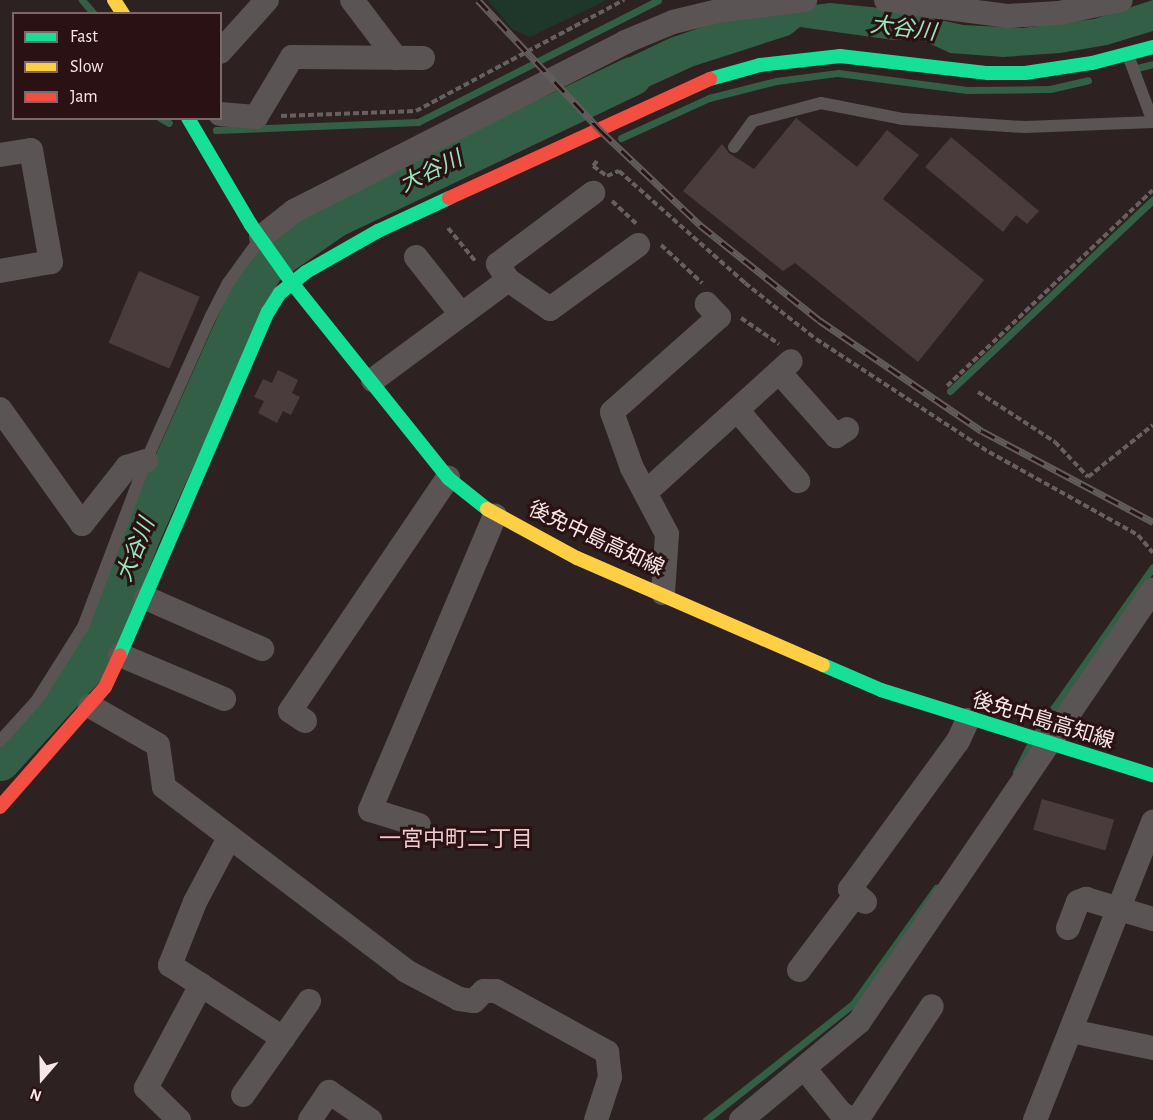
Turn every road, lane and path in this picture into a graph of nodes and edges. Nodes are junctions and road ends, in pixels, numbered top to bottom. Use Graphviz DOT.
graph roads {
  1 [pos="267,0"];
  2 [pos="352,0"];
  3 [pos="624,0"];
  4 [pos="805,0"];
  5 [pos="887,0"];
  6 [pos="1121,0"];
  7 [pos="1153,47"];
  8 [pos="222,50"];
  9 [pos="1128,54"];
  10 [pos="396,58"];
  11 [pos="423,58"];
  12 [pos="222,114"];
  13 [pos="256,117"];
  14 [pos="189,120"];
  15 [pos="734,147"];
  16 [pos="0,155"];
  17 [pos="591,155"];
  18 [pos="1153,190"];
  19 [pos="600,194"];
  20 [pos="444,223"];
  21 [pos="261,237"];
  22 [pos="645,238"];
  23 [pos="416,257"];
  24 [pos="478,266"];
  25 [pos="0,271"];
  26 [pos="288,279"];
  27 [pos="508,280"];
  28 [pos="707,296"];
  29 [pos="732,310"];
  30 [pos="460,313"];
  31 [pos="785,360"];
  32 [pos="373,380"];
  33 [pos="947,386"];
  34 [pos="978,392"];
  35 [pos="737,410"];
  36 [pos="4,424"];
  37 [pos="1153,425"];
  38 [pos="848,429"];
  39 [pos="146,461"];
  40 [pos="448,478"];
  41 [pos="798,482"];
  42 [pos="646,492"];
  43 [pos="495,514"];
  44 [pos="1152,553"];
  45 [pos="1153,590"];
  46 [pos="663,593"];
  47 [pos="146,598"];
  48 [pos="262,649"];
  49 [pos="120,655"];
  50 [pos="224,699"];
  51 [pos="90,706"];
  52 [pos="968,720"];
  53 [pos="305,721"];
  54 [pos="0,741"];
  55 [pos="1044,744"];
  56 [pos="1153,775"];
  57 [pos="0,807"];
  58 [pos="1153,822"];
  59 [pos="419,825"];
  60 [pos="229,838"];
  61 [pos="1119,909"];
  62 [pos="1153,919"];
  63 [pos="1068,928"];
  64 [pos="799,970"];
  65 [pos="201,985"];
  66 [pos="309,1000"];
  67 [pos="932,1006"];
  68 [pos="1071,1031"];
  69 [pos="283,1038"];
  70 [pos="1153,1048"];
  71 [pos="804,1068"];
  72 [pos="243,1095"];
  73 [pos="179,1120"];
  74 [pos="310,1120"];
  75 [pos="370,1120"];
  76 [pos="596,1120"];
  77 [pos="741,1120"];
  78 [pos="852,1120"];
  79 [pos="857,1120"];
  80 [pos="1035,1120"];
  1 -- 8 [label="street"];
  2 -- 10 [label="street"];
  3 -- 13 [label="path"];
  4 -- 21 [label="street"];
  5 -- 6 [label="street"];
  7 -- 9 [label="street"];
  9 -- 15 [label="lane"];
  9 -- 26 [label="street"];
  10 -- 11 [label="street"];
  10 -- 13 [label="street"];
  12 -- 13 [label="street"];
  14 -- 21 [label="street, 後免中島高知線"];
  16 -- 25 [label="street"];
  17 -- 44 [label="path"];
  18 -- 33 [label="path"];
  19 -- 22 [label="path"];
  19 -- 27 [label="street"];
  20 -- 24 [label="path"];
  21 -- 26 [label="street, 後免中島高知線"];
  21 -- 39 [label="lane"];
  22 -- 27 [label="street"];
  22 -- 28 [label="path"];
  23 -- 30 [label="street"];
  26 -- 32 [label="street, 後免中島高知線"];
  26 -- 47 [label="street"];
  27 -- 30 [label="street"];
  28 -- 42 [label="street"];
  29 -- 31 [label="path"];
  30 -- 32 [label="street"];
  31 -- 35 [label="street"];
  31 -- 38 [label="street"];
  32 -- 40 [label="street, 後免中島高知線"];
  34 -- 37 [label="path"];
  35 -- 41 [label="street"];
  35 -- 42 [label="street"];
  36 -- 39 [label="street"];
  39 -- 54 [label="lane"];
  40 -- 43 [label="street, 後免中島高知線"];
  40 -- 53 [label="street"];
  42 -- 46 [label="street"];
  43 -- 46 [label="street, 後免中島高知線"];
  43 -- 59 [label="street"];
  45 -- 55 [label="street"];
  46 -- 52 [label="street, 後免中島高知線"];
  47 -- 48 [label="street"];
  47 -- 49 [label="street"];
  49 -- 50 [label="street"];
  49 -- 51 [label="street"];
  51 -- 57 [label="street"];
  51 -- 60 [label="street"];
  52 -- 55 [label="street, 後免中島高知線"];
  52 -- 64 [label="street"];
  55 -- 56 [label="street, 後免中島高知線"];
  55 -- 71 [label="street"];
  58 -- 61 [label="street"];
  60 -- 65 [label="street"];
  60 -- 76 [label="street"];
  61 -- 62 [label="street"];
  61 -- 63 [label="street"];
  61 -- 68 [label="street"];
  65 -- 69 [label="street"];
  65 -- 73 [label="street"];
  66 -- 69 [label="street"];
  67 -- 79 [label="street"];
  68 -- 70 [label="street"];
  68 -- 80 [label="street"];
  69 -- 72 [label="street"];
  71 -- 77 [label="street"];
  71 -- 78 [label="street"];
  74 -- 75 [label="street"];
}
